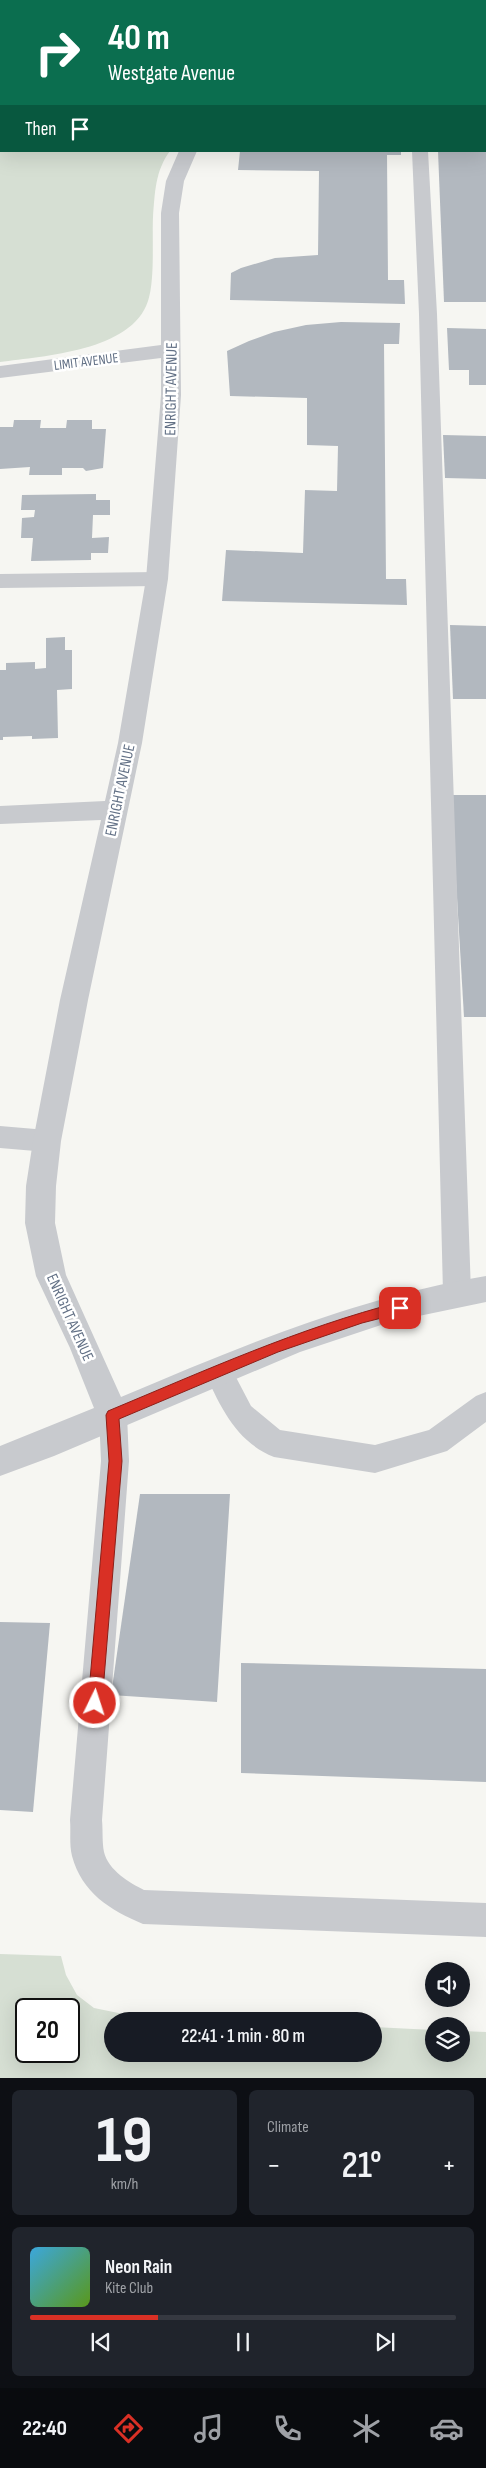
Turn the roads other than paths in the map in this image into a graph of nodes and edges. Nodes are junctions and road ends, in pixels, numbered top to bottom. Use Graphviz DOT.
graph roads {
  1 [pos="187,152"];
  2 [pos="420,152"];
  3 [pos="172,350"];
  4 [pos="0,372"];
  5 [pos="157,579"];
  6 [pos="0,581"];
  7 [pos="116,810"];
  8 [pos="0,815"];
  9 [pos="0,1138"];
  10 [pos="47,1141"];
  11 [pos="486,1290"];
  12 [pos="457,1293"];
  13 [pos="218,1371"];
  14 [pos="486,1405"];
  15 [pos="113,1415"];
  16 [pos="0,1461"];
  17 [pos="486,1920"];
  1 -- 3 [label="street, ENRIGHT AVENUE"];
  2 -- 12 [label="lane"];
  3 -- 4 [label="street, LIMIT AVENUE"];
  3 -- 5 [label="street, ENRIGHT AVENUE"];
  5 -- 6 [label="lane"];
  5 -- 7 [label="street, ENRIGHT AVENUE"];
  7 -- 8 [label="street"];
  7 -- 10 [label="street, ENRIGHT AVENUE"];
  9 -- 10 [label="lane"];
  10 -- 15 [label="street, ENRIGHT AVENUE"];
  11 -- 12 [label="street"];
  12 -- 13 [label="street"];
  13 -- 14 [label="lane"];
  13 -- 15 [label="street"];
  15 -- 16 [label="street"];
  15 -- 17 [label="lane"];
}
